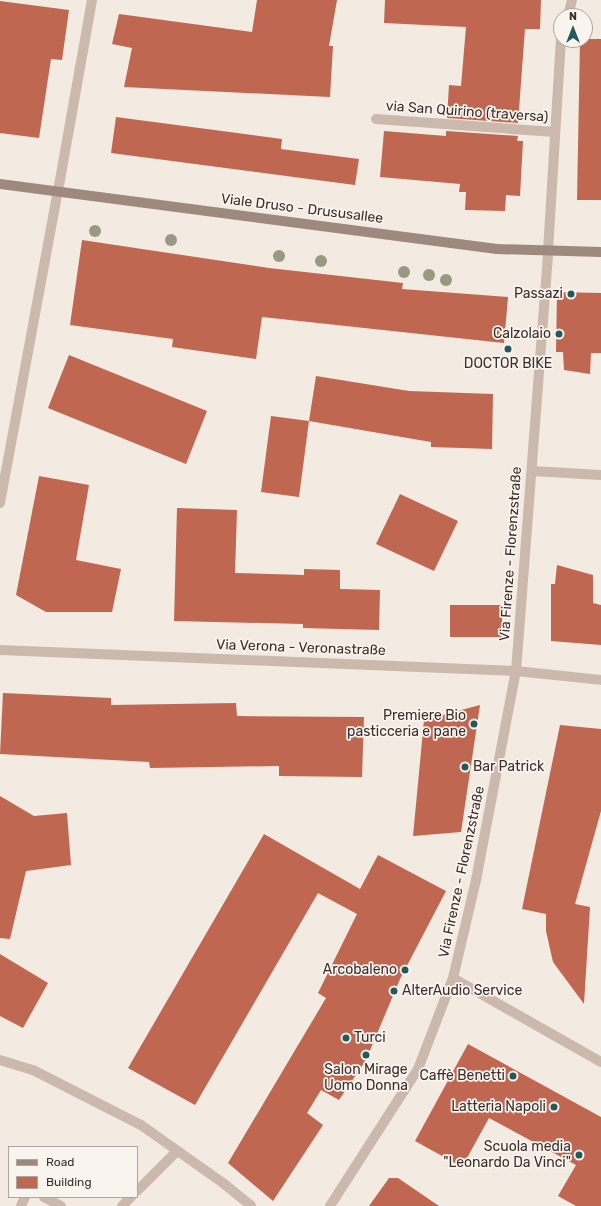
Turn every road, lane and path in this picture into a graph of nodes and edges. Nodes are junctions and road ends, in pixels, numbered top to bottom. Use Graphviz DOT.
graph roads {
  1 [pos="92,0"];
  2 [pos="561,48"];
  3 [pos="376,119"];
  4 [pos="556,132"];
  5 [pos="0,184"];
  6 [pos="58,191"];
  7 [pos="548,251"];
  8 [pos="601,252"];
  9 [pos="532,471"];
  10 [pos="601,475"];
  11 [pos="0,503"];
  12 [pos="0,650"];
  13 [pos="516,671"];
  14 [pos="601,680"];
  15 [pos="453,978"];
  16 [pos="0,1060"];
  17 [pos="601,1062"];
  18 [pos="177,1151"];
  19 [pos="138,1190"];
  20 [pos="46,1198"];
  21 [pos="130,1198"];
  22 [pos="61,1206"];
  23 [pos="122,1206"];
  24 [pos="251,1206"];
  25 [pos="330,1206"];
  1 -- 6 [label="street"];
  2 -- 4 [label="street, Via Firenze - Florenzstraße"];
  3 -- 4 [label="street, via San Quirino (traversa)"];
  4 -- 7 [label="street, Via Firenze - Florenzstraße"];
  5 -- 6 [label="main road, Viale Druso - Drususallee"];
  6 -- 7 [label="main road, Viale Druso - Drususallee"];
  6 -- 11 [label="street"];
  7 -- 8 [label="main road, Viale Druso - Drususallee"];
  7 -- 9 [label="street, Via Firenze - Florenzstraße"];
  9 -- 10 [label="street"];
  9 -- 13 [label="street, Via Firenze - Florenzstraße"];
  12 -- 13 [label="street, Via Verona - Veronastraße"];
  13 -- 14 [label="street, Via Verona - Veronastraße"];
  13 -- 15 [label="street, Via Firenze - Florenzstraße"];
  15 -- 17 [label="street"];
  15 -- 25 [label="street, Via Firenze - Florenzstraße"];
  16 -- 18 [label="street"];
  18 -- 19 [label="street"];
  18 -- 24 [label="street"];
  20 -- 22 [label="street"];
  21 -- 23 [label="street"];
}
